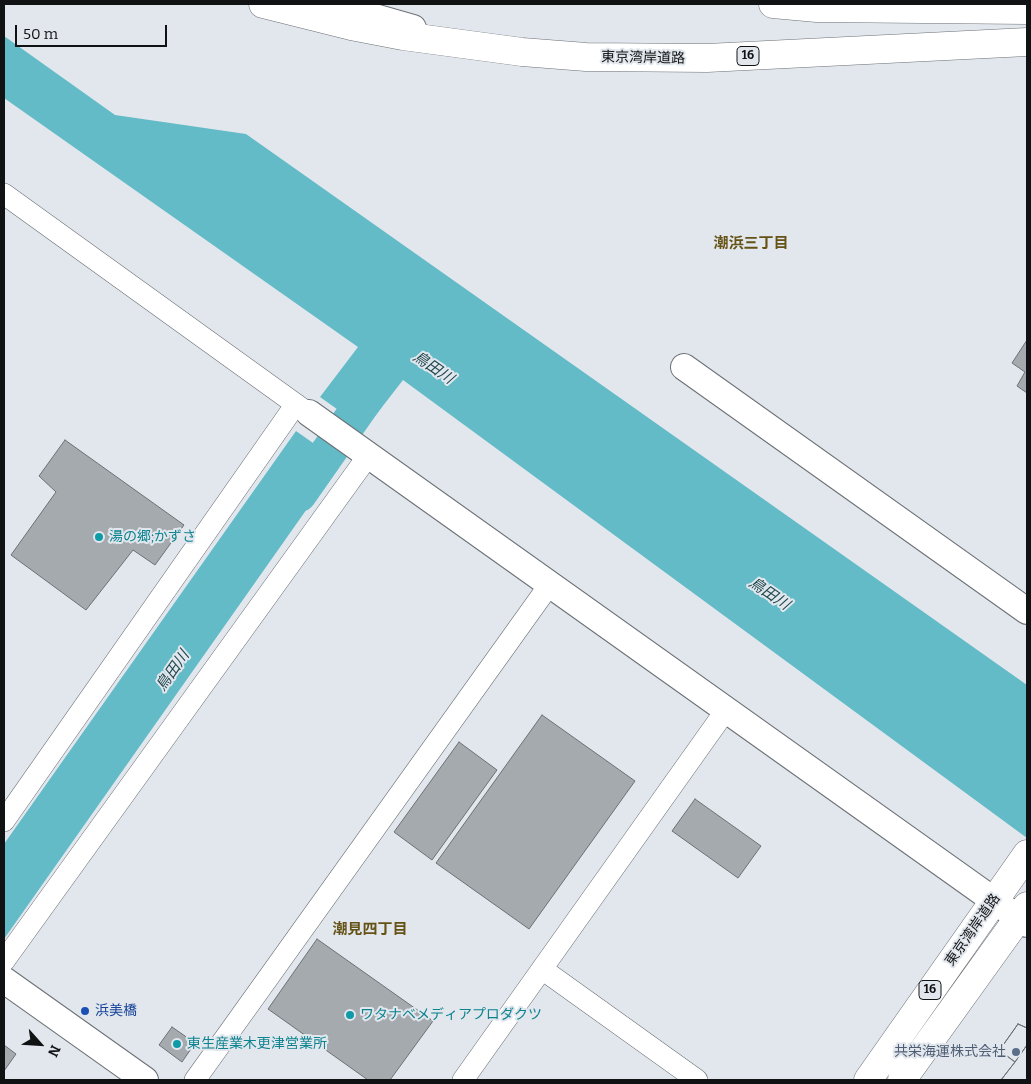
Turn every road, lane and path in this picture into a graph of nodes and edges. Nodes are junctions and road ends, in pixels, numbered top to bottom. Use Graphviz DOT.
graph roads {
  1 [pos="263,4"];
  2 [pos="329,4"];
  3 [pos="773,4"];
  4 [pos="1027,10"];
  5 [pos="1027,42"];
  6 [pos="469,45"];
  7 [pos="4,194"];
  8 [pos="684,367"];
  9 [pos="303,409"];
  10 [pos="362,451"];
  11 [pos="550,584"];
  12 [pos="1027,611"];
  13 [pos="726,710"];
  14 [pos="4,820"];
  15 [pos="1027,854"];
  16 [pos="993,900"];
  17 [pos="1024,916"];
  18 [pos="4,961"];
  19 [pos="542,968"];
  20 [pos="4,980"];
  21 [pos="144,1080"];
  22 [pos="195,1080"];
  23 [pos="462,1080"];
  24 [pos="697,1080"];
  25 [pos="868,1080"];
  26 [pos="902,1080"];
  1 -- 6 [label="highway, 東京湾岸道路 / 16"];
  2 -- 6 [label="street"];
  3 -- 4 [label="highway"];
  5 -- 6 [label="highway, 東京湾岸道路 / 16"];
  7 -- 9 [label="street"];
  8 -- 12 [label="street"];
  9 -- 10 [label="street"];
  9 -- 14 [label="street"];
  10 -- 11 [label="street"];
  10 -- 18 [label="street"];
  11 -- 13 [label="street"];
  11 -- 22 [label="street"];
  13 -- 16 [label="street"];
  13 -- 19 [label="street"];
  15 -- 16 [label="highway, 東京湾岸道路 / 16"];
  16 -- 17 [label="street"];
  16 -- 25 [label="highway, 東京湾岸道路 / 16"];
  17 -- 26 [label="highway, 16"];
  19 -- 23 [label="street"];
  19 -- 24 [label="street"];
  20 -- 21 [label="street"];
}
